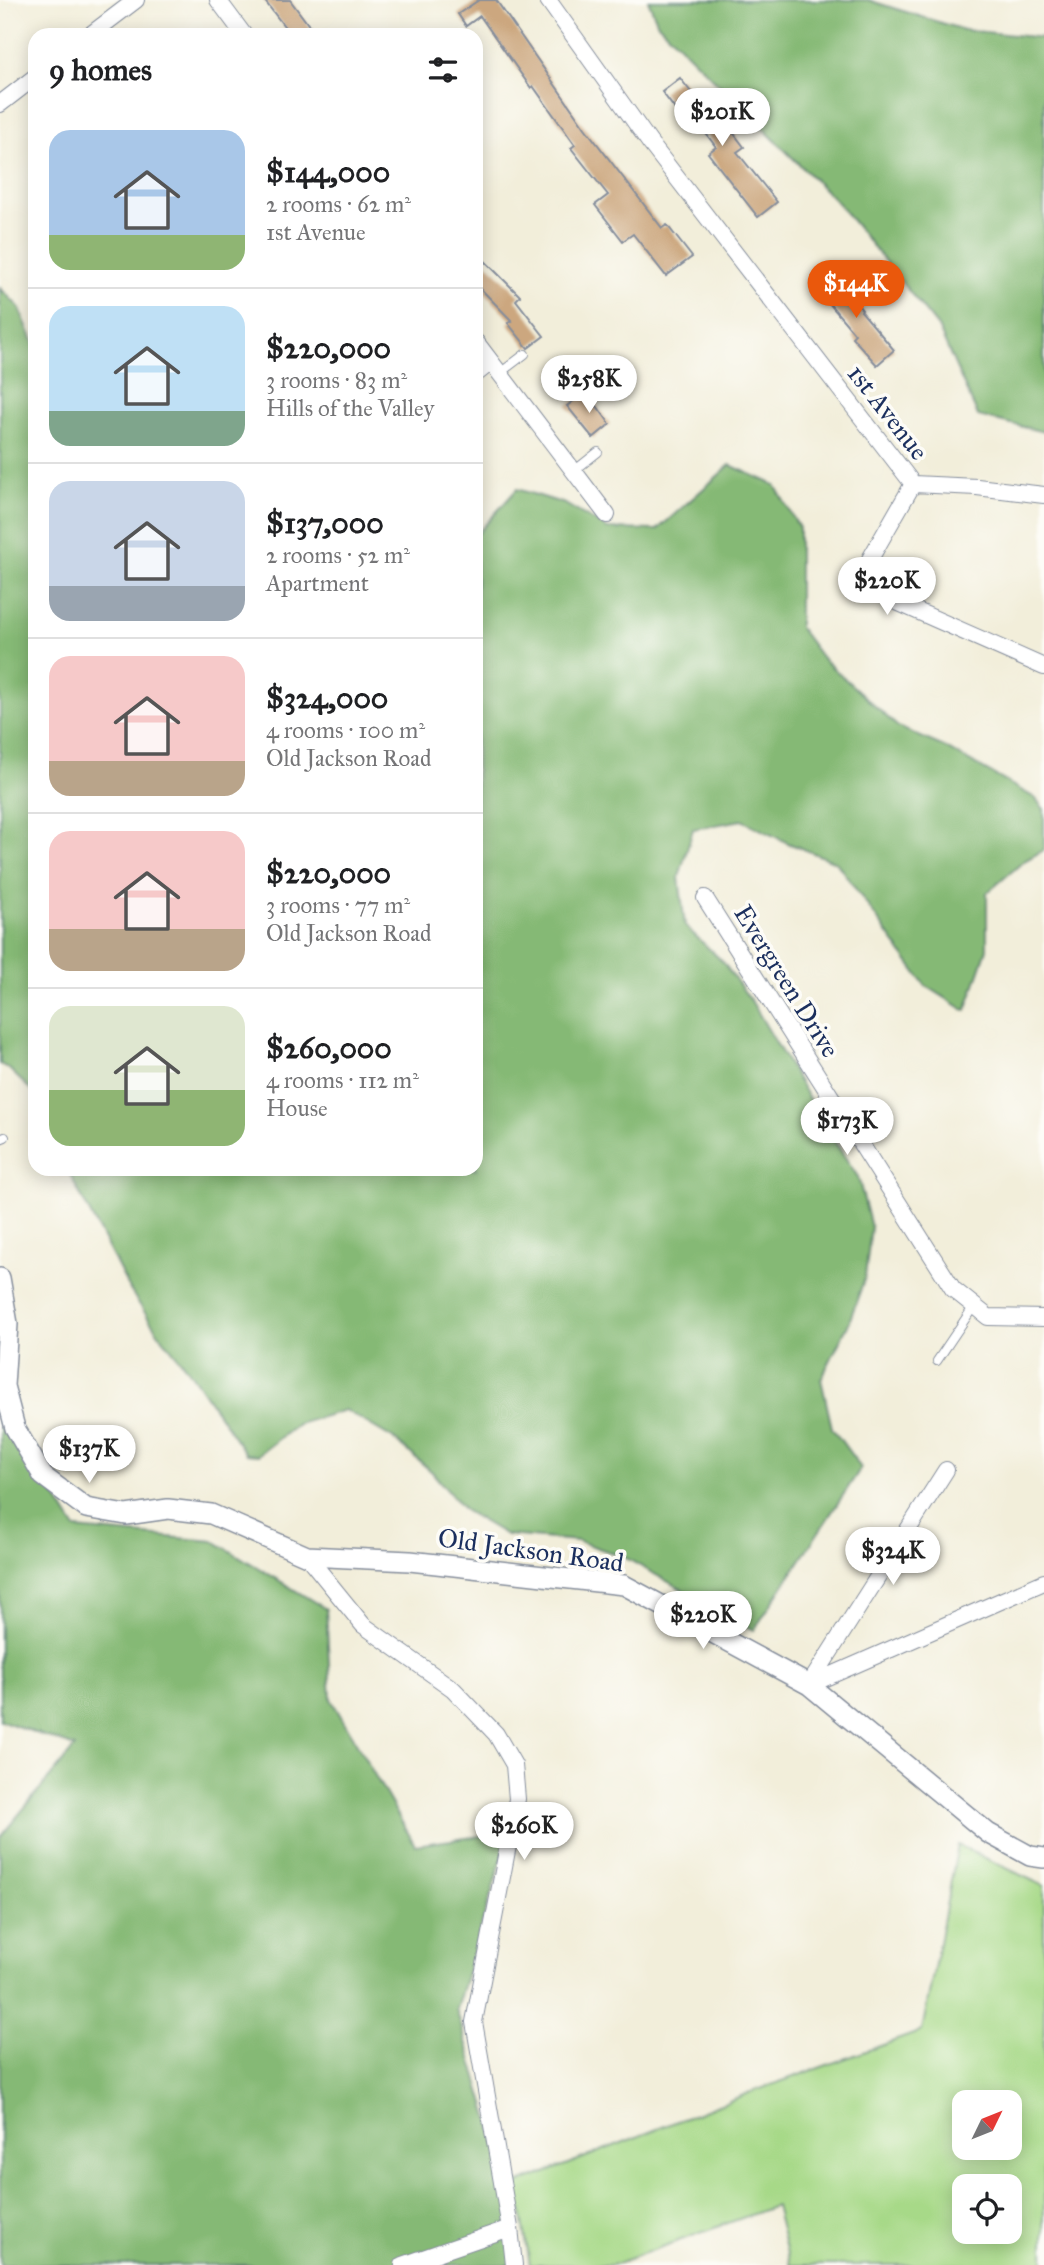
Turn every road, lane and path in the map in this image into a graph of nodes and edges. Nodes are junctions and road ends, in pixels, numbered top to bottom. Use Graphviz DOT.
graph roads {
  1 [pos="136,0"];
  2 [pos="218,0"];
  3 [pos="548,0"];
  4 [pos="99,28"];
  5 [pos="239,28"];
  6 [pos="28,82"];
  7 [pos="0,104"];
  8 [pos="483,351"];
  9 [pos="524,354"];
  10 [pos="495,367"];
  11 [pos="483,371"];
  12 [pos="598,452"];
  13 [pos="574,471"];
  14 [pos="913,484"];
  15 [pos="1044,495"];
  16 [pos="607,515"];
  17 [pos="1044,667"];
  18 [pos="705,898"];
  19 [pos="0,1278"];
  20 [pos="974,1306"];
  21 [pos="1044,1318"];
  22 [pos="937,1361"];
  23 [pos="946,1470"];
  24 [pos="307,1556"];
  25 [pos="1044,1582"];
  26 [pos="808,1685"];
  27 [pos="1044,1858"];
  28 [pos="510,2228"];
  29 [pos="403,2265"];
  30 [pos="514,2265"];
  1 -- 4 [label="street"];
  2 -- 5 [label="street"];
  3 -- 14 [label="street, 1st Avenue"];
  6 -- 7 [label="street"];
  8 -- 10 [label="street"];
  9 -- 10 [label="lane"];
  10 -- 11 [label="street"];
  10 -- 13 [label="street"];
  12 -- 13 [label="lane"];
  13 -- 16 [label="street"];
  14 -- 15 [label="street"];
  14 -- 17 [label="street"];
  18 -- 20 [label="street, Evergreen Drive"];
  19 -- 24 [label="street"];
  20 -- 21 [label="street, Evergreen Drive"];
  20 -- 22 [label="lane"];
  23 -- 26 [label="street"];
  24 -- 26 [label="street, Old Jackson Road"];
  24 -- 28 [label="street"];
  25 -- 26 [label="street"];
  26 -- 27 [label="street, Old Jackson Road"];
  28 -- 29 [label="street"];
  28 -- 30 [label="street"];
}
